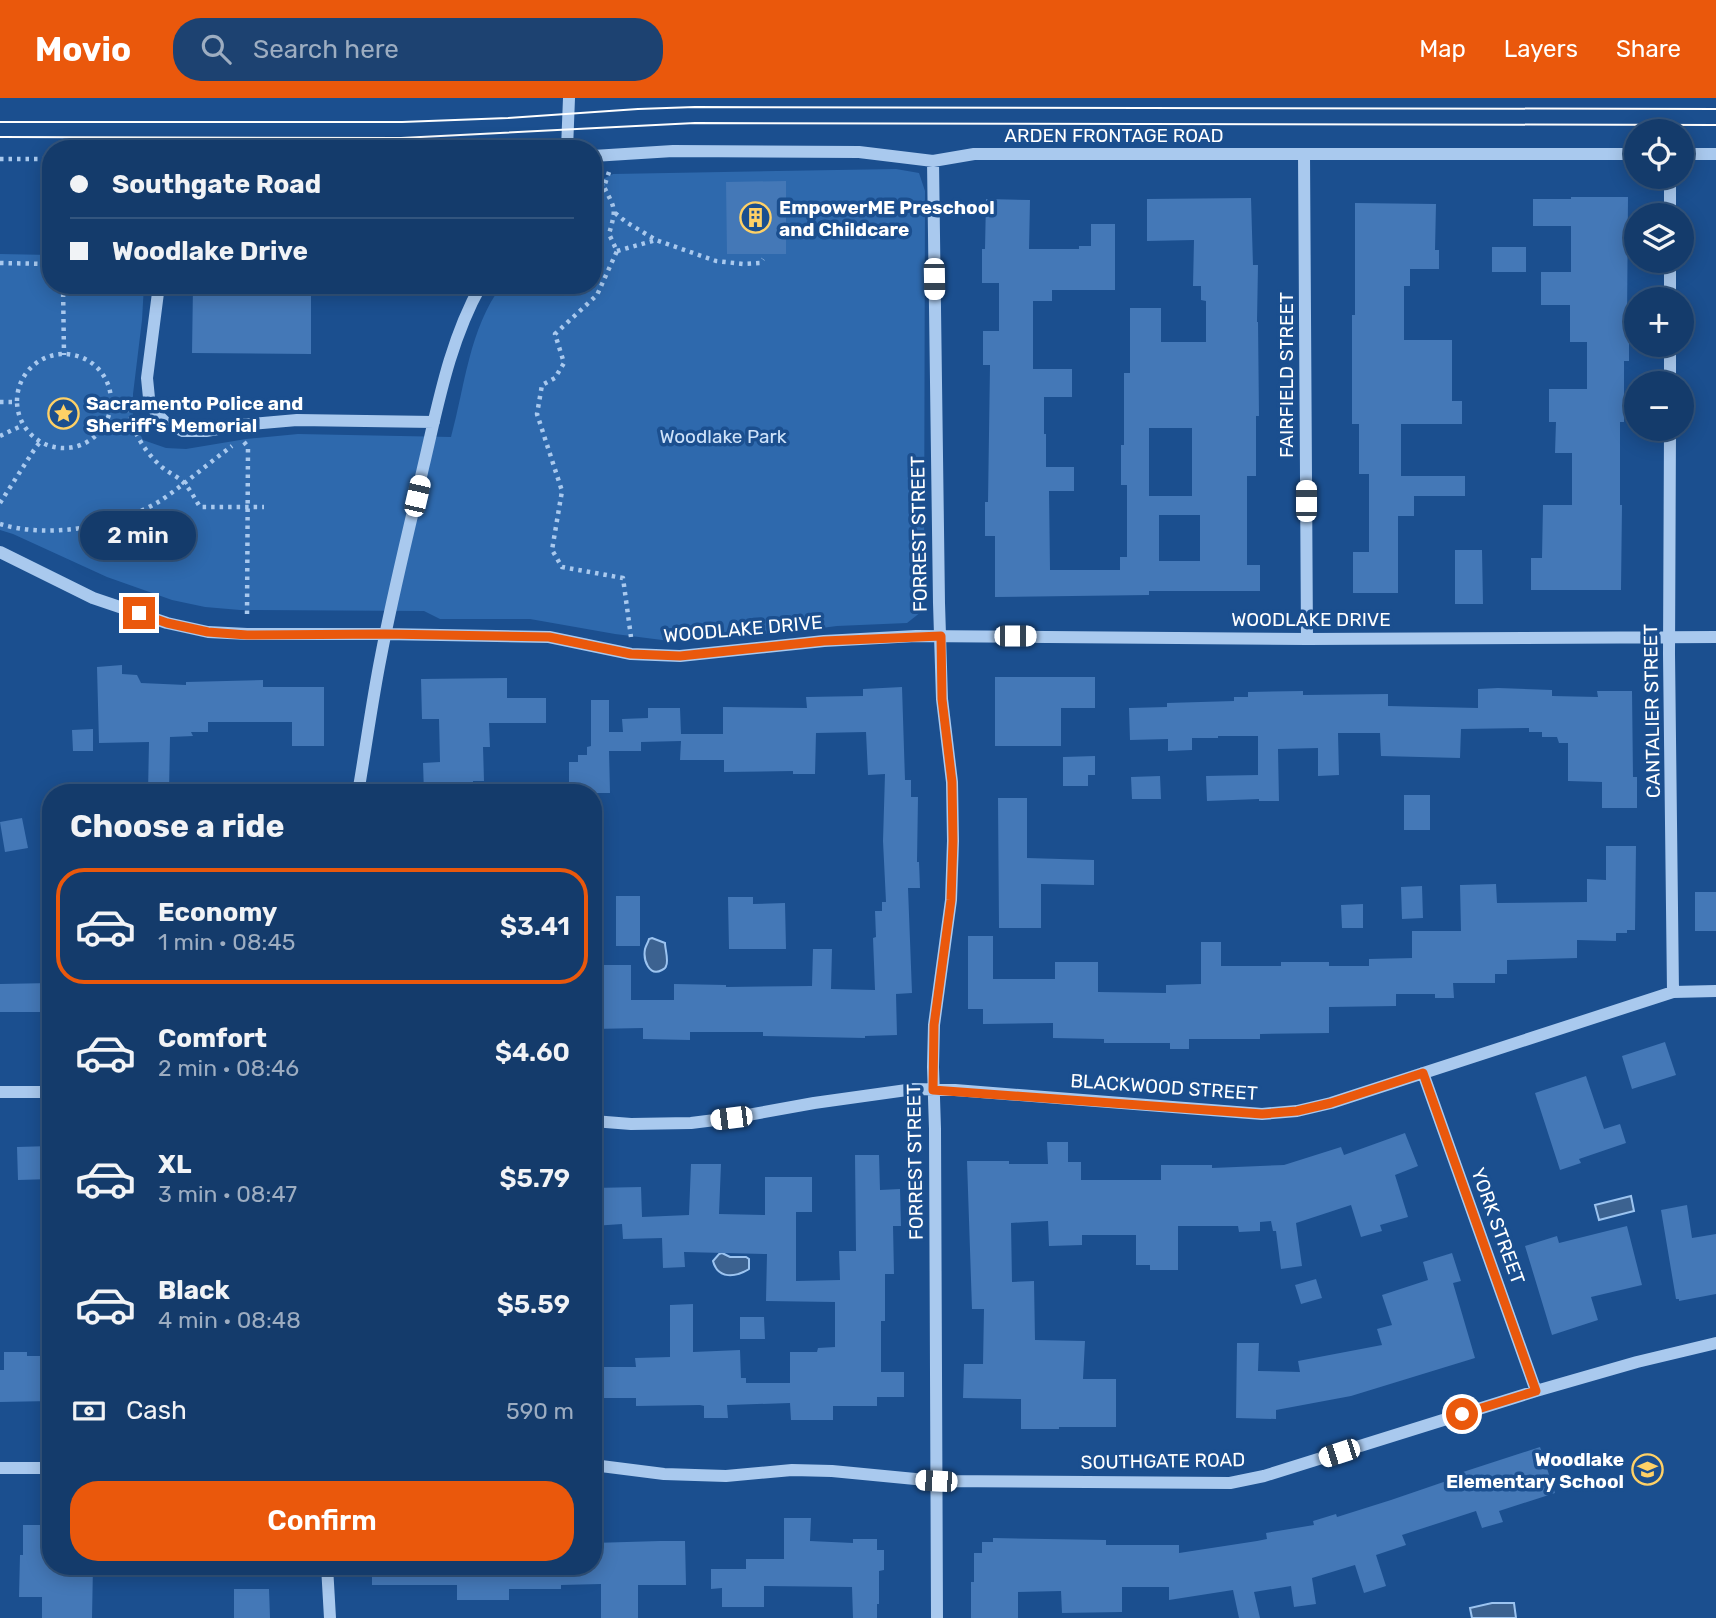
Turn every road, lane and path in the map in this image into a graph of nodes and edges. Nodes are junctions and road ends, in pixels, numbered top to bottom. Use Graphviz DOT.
graph roads {
  1 [pos="569,98"];
  2 [pos="568,140"];
  3 [pos="1304,154"];
  4 [pos="1624,154"];
  5 [pos="1694,154"];
  6 [pos="1716,154"];
  7 [pos="602,155"];
  8 [pos="0,159"];
  9 [pos="42,159"];
  10 [pos="933,161"];
  11 [pos="616,170"];
  12 [pos="604,187"];
  13 [pos="615,213"];
  14 [pos="656,240"];
  15 [pos="617,251"];
  16 [pos="763,259"];
  17 [pos="42,264"];
  18 [pos="0,266"];
  19 [pos="602,284"];
  20 [pos="63,294"];
  21 [pos="158,294"];
  22 [pos="476,294"];
  23 [pos="597,294"];
  24 [pos="64,355"];
  25 [pos="129,400"];
  26 [pos="0,402"];
  27 [pos="16,402"];
  28 [pos="434,422"];
  29 [pos="23,425"];
  30 [pos="0,436"];
  31 [pos="1670,441"];
  32 [pos="40,442"];
  33 [pos="184,482"];
  34 [pos="0,503"];
  35 [pos="248,507"];
  36 [pos="264,507"];
  37 [pos="0,524"];
  38 [pos="0,552"];
  39 [pos="385,634"];
  40 [pos="247,635"];
  41 [pos="941,636"];
  42 [pos="1670,637"];
  43 [pos="1716,637"];
  44 [pos="1307,639"];
  45 [pos="631,654"];
  46 [pos="360,784"];
  47 [pos="1716,991"];
  48 [pos="1673,992"];
  49 [pos="1423,1073"];
  50 [pos="933,1090"];
  51 [pos="0,1092"];
  52 [pos="42,1092"];
  53 [pos="602,1122"];
  54 [pos="1716,1343"];
  55 [pos="1536,1391"];
  56 [pos="602,1466"];
  57 [pos="0,1468"];
  58 [pos="42,1468"];
  59 [pos="936,1481"];
  60 [pos="328,1575"];
  61 [pos="330,1618"];
  62 [pos="937,1618"];
  1 -- 2 [label="street"];
  3 -- 4 [label="street, ARDEN FRONTAGE ROAD"];
  3 -- 10 [label="street, ARDEN FRONTAGE ROAD"];
  3 -- 44 [label="street, FAIRFIELD STREET"];
  5 -- 6 [label="street"];
  7 -- 10 [label="street, ARDEN FRONTAGE ROAD"];
  8 -- 9 [label="path"];
  10 -- 41 [label="street, FORREST STREET"];
  11 -- 12 [label="path"];
  12 -- 13 [label="path"];
  13 -- 14 [label="path"];
  13 -- 15 [label="path"];
  14 -- 15 [label="path"];
  14 -- 16 [label="path"];
  15 -- 19 [label="path"];
  17 -- 18 [label="path"];
  20 -- 24 [label="path"];
  21 -- 28 [label="street"];
  22 -- 28 [label="street"];
  23 -- 45 [label="path"];
  24 -- 27 [label="path"];
  24 -- 32 [label="path"];
  25 -- 33 [label="path"];
  26 -- 27 [label="path"];
  27 -- 29 [label="path"];
  28 -- 39 [label="street"];
  29 -- 30 [label="path"];
  29 -- 32 [label="path"];
  31 -- 42 [label="street, CANTALIER STREET"];
  32 -- 34 [label="path"];
  33 -- 35 [label="path"];
  33 -- 35 [label="path"];
  33 -- 37 [label="path"];
  35 -- 36 [label="path"];
  35 -- 40 [label="path"];
  38 -- 40 [label="street, WOODLAKE DRIVE"];
  39 -- 40 [label="street, WOODLAKE DRIVE"];
  39 -- 45 [label="street, WOODLAKE DRIVE"];
  39 -- 46 [label="street"];
  41 -- 44 [label="street, WOODLAKE DRIVE"];
  41 -- 45 [label="street, WOODLAKE DRIVE"];
  41 -- 50 [label="street, FORREST STREET"];
  42 -- 43 [label="street, WOODLAKE DRIVE"];
  42 -- 44 [label="street, WOODLAKE DRIVE"];
  42 -- 48 [label="street, CANTALIER STREET"];
  47 -- 48 [label="street, BLACKWOOD STREET"];
  48 -- 49 [label="street, BLACKWOOD STREET"];
  49 -- 50 [label="street, BLACKWOOD STREET"];
  49 -- 55 [label="street, YORK STREET"];
  50 -- 53 [label="street, BLACKWOOD STREET"];
  50 -- 59 [label="street, FORREST STREET"];
  51 -- 52 [label="street"];
  54 -- 55 [label="street, SOUTHGATE ROAD"];
  55 -- 59 [label="street, SOUTHGATE ROAD"];
  56 -- 59 [label="street, SOUTHGATE ROAD"];
  57 -- 58 [label="street"];
  59 -- 62 [label="street, FORREST STREET"];
  60 -- 61 [label="street"];
}
